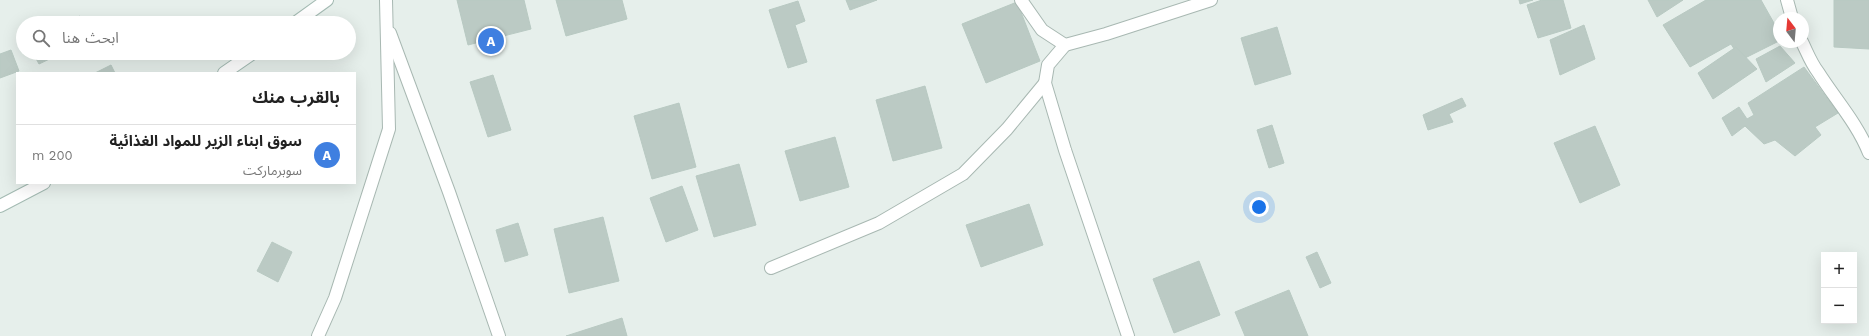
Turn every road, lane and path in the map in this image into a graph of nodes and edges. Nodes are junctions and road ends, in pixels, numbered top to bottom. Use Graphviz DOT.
graph roads {
  1 [pos="326,0"];
  2 [pos="386,0"];
  3 [pos="1022,0"];
  4 [pos="1212,0"];
  5 [pos="1786,0"];
  6 [pos="1790,12"];
  7 [pos="304,16"];
  8 [pos="387,24"];
  9 [pos="1065,45"];
  10 [pos="1805,48"];
  11 [pos="243,60"];
  12 [pos="225,72"];
  13 [pos="1045,83"];
  14 [pos="1869,153"];
  15 [pos="42,184"];
  16 [pos="0,206"];
  17 [pos="771,268"];
  18 [pos="318,336"];
  19 [pos="499,336"];
  20 [pos="1128,336"];
  1 -- 7 [label="street"];
  2 -- 8 [label="street"];
  3 -- 9 [label="street"];
  4 -- 9 [label="street"];
  5 -- 6 [label="street"];
  8 -- 18 [label="street"];
  8 -- 19 [label="street"];
  9 -- 13 [label="street"];
  10 -- 14 [label="street"];
  11 -- 12 [label="street"];
  13 -- 17 [label="street"];
  13 -- 20 [label="street"];
  15 -- 16 [label="street"];
}
